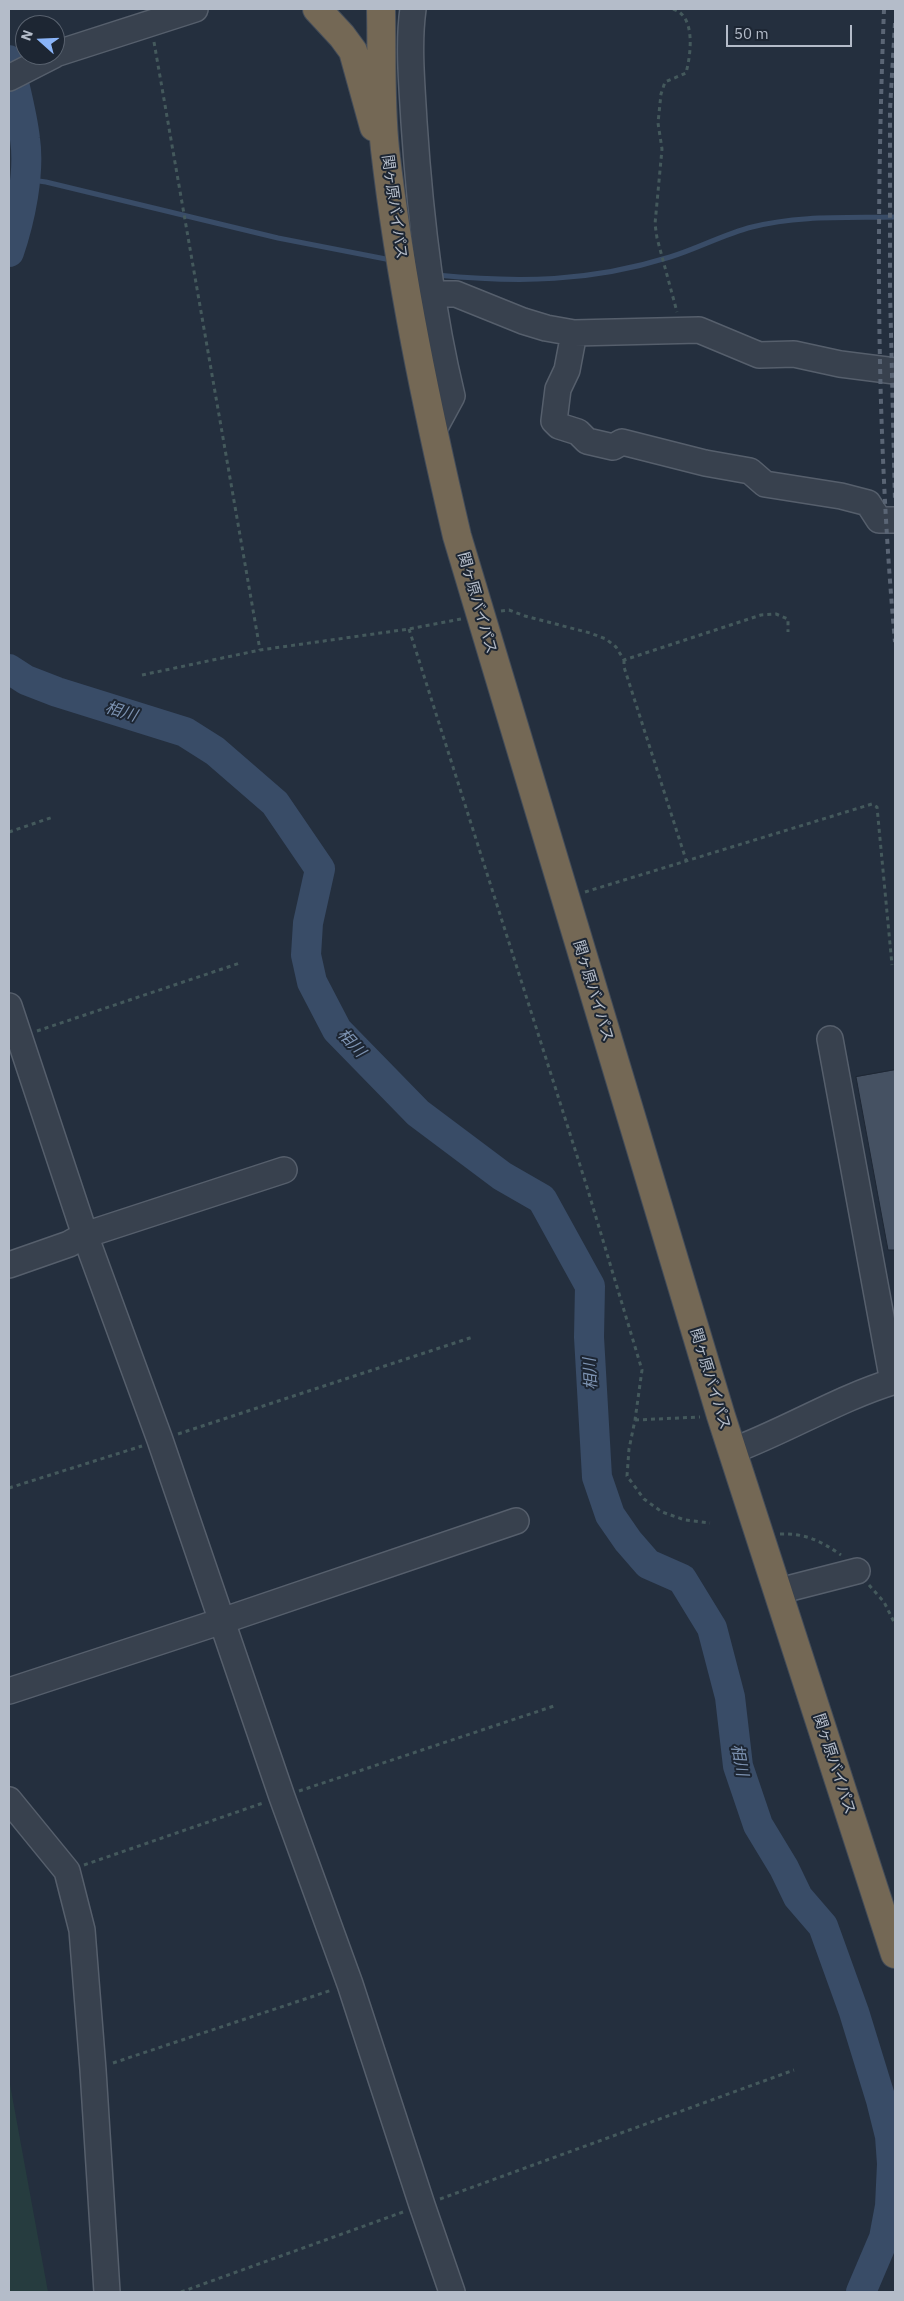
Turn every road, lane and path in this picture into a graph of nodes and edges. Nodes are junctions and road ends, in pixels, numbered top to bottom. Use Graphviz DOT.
graph roads {
  1 [pos="195,9"];
  2 [pos="317,9"];
  3 [pos="381,9"];
  4 [pos="413,9"];
  5 [pos="673,9"];
  6 [pos="149,16"];
  7 [pos="65,51"];
  8 [pos="34,65"];
  9 [pos="9,78"];
  10 [pos="388,161"];
  11 [pos="432,294"];
  12 [pos="682,331"];
  13 [pos="574,333"];
  14 [pos="895,371"];
  15 [pos="433,431"];
  16 [pos="895,520"];
  17 [pos="480,615"];
  18 [pos="410,630"];
  19 [pos="788,632"];
  20 [pos="260,650"];
  21 [pos="624,660"];
  22 [pos="142,675"];
  23 [pos="53,817"];
  24 [pos="9,832"];
  25 [pos="687,862"];
  26 [pos="565,898"];
  27 [pos="240,963"];
  28 [pos="892,965"];
  29 [pos="9,1006"];
  30 [pos="20,1037"];
  31 [pos="830,1039"];
  32 [pos="284,1170"];
  33 [pos="85,1235"];
  34 [pos="9,1265"];
  35 [pos="472,1337"];
  36 [pos="894,1382"];
  37 [pos="721,1416"];
  38 [pos="635,1420"];
  39 [pos="160,1440"];
  40 [pos="732,1451"];
  41 [pos="9,1488"];
  42 [pos="516,1521"];
  43 [pos="710,1523"];
  44 [pos="780,1534"];
  45 [pos="857,1571"];
  46 [pos="779,1591"];
  47 [pos="222,1621"];
  48 [pos="895,1624"];
  49 [pos="9,1691"];
  50 [pos="554,1706"];
  51 [pos="282,1797"];
  52 [pos="9,1800"];
  53 [pos="67,1871"];
  54 [pos="895,1954"];
  55 [pos="350,1984"];
  56 [pos="93,2070"];
  57 [pos="794,2070"];
  58 [pos="422,2205"];
  59 [pos="107,2292"];
  60 [pos="181,2292"];
  61 [pos="452,2292"];
  1 -- 6 [label="street"];
  2 -- 10 [label="highway"];
  3 -- 10 [label="highway, 関ヶ原バイパス"];
  4 -- 11 [label="street"];
  5 -- 12 [label="path"];
  6 -- 7 [label="street"];
  6 -- 20 [label="path"];
  8 -- 9 [label="street"];
  10 -- 15 [label="highway, 関ヶ原バイパス"];
  11 -- 13 [label="street"];
  11 -- 15 [label="street"];
  12 -- 13 [label="street"];
  12 -- 14 [label="street"];
  13 -- 16 [label="street"];
  15 -- 17 [label="highway, 関ヶ原バイパス"];
  17 -- 18 [label="path"];
  17 -- 21 [label="path"];
  17 -- 26 [label="highway, 関ヶ原バイパス"];
  18 -- 20 [label="path"];
  18 -- 38 [label="path"];
  19 -- 21 [label="path"];
  20 -- 22 [label="path"];
  21 -- 25 [label="path"];
  23 -- 24 [label="path"];
  25 -- 26 [label="path"];
  25 -- 28 [label="path"];
  26 -- 37 [label="highway, 関ヶ原バイパス"];
  27 -- 30 [label="path"];
  29 -- 30 [label="street"];
  30 -- 33 [label="street"];
  31 -- 36 [label="street"];
  32 -- 33 [label="street"];
  33 -- 34 [label="street"];
  33 -- 39 [label="street"];
  35 -- 39 [label="path"];
  36 -- 40 [label="street"];
  37 -- 38 [label="path"];
  37 -- 40 [label="highway, 関ヶ原バイパス"];
  38 -- 43 [label="path"];
  39 -- 41 [label="path"];
  39 -- 47 [label="street"];
  40 -- 46 [label="highway, 関ヶ原バイパス"];
  42 -- 47 [label="street"];
  44 -- 45 [label="path"];
  45 -- 46 [label="street"];
  45 -- 48 [label="path"];
  46 -- 54 [label="highway, 関ヶ原バイパス"];
  47 -- 49 [label="street"];
  47 -- 51 [label="street"];
  50 -- 51 [label="path"];
  51 -- 53 [label="path"];
  51 -- 55 [label="street"];
  52 -- 53 [label="street"];
  53 -- 56 [label="street"];
  55 -- 56 [label="path"];
  55 -- 58 [label="street"];
  56 -- 59 [label="street"];
  57 -- 58 [label="path"];
  58 -- 60 [label="path"];
  58 -- 61 [label="street"];
}
